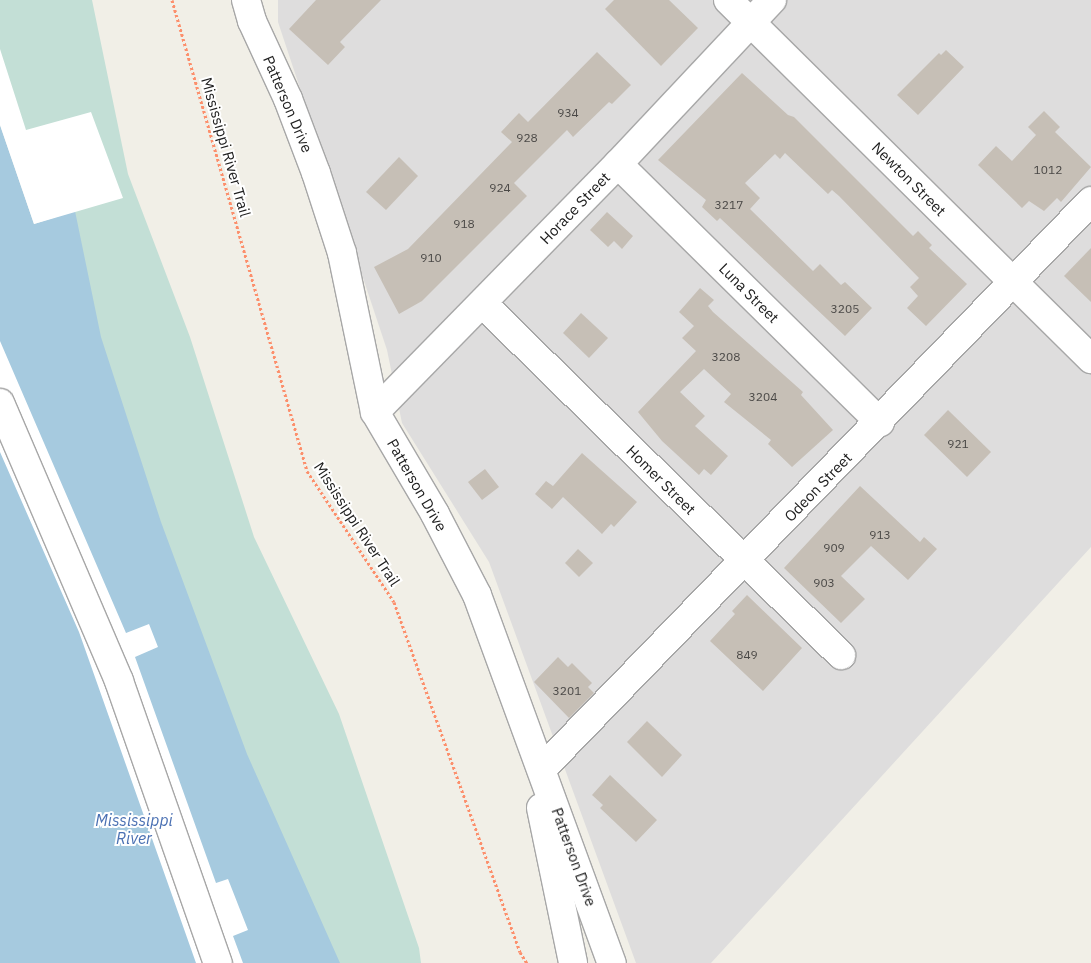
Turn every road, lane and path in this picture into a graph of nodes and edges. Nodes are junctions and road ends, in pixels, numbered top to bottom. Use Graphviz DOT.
graph roads {
  1 [pos="172,0"];
  2 [pos="246,0"];
  3 [pos="728,0"];
  4 [pos="772,0"];
  5 [pos="751,22"];
  6 [pos="618,164"];
  7 [pos="1091,202"];
  8 [pos="1012,281"];
  9 [pos="482,304"];
  10 [pos="1091,359"];
  11 [pos="0,403"];
  12 [pos="375,412"];
  13 [pos="880,422"];
  14 [pos="745,563"];
  15 [pos="841,655"];
  16 [pos="542,769"];
  17 [pos="218,963"];
  18 [pos="527,963"];
  19 [pos="574,963"];
  20 [pos="612,963"];
  1 -- 18 [label="path, Mississippi River Trail"];
  2 -- 12 [label="street, Patterson Drive"];
  3 -- 5 [label="street, Newton Street"];
  4 -- 5 [label="street, Horace Street"];
  5 -- 6 [label="street, Horace Street"];
  5 -- 8 [label="street, Newton Street"];
  6 -- 9 [label="street, Horace Street"];
  6 -- 13 [label="street, Luna Street"];
  7 -- 8 [label="street, Odeon Street"];
  8 -- 10 [label="street, Newton Street"];
  8 -- 13 [label="street, Odeon Street"];
  9 -- 12 [label="street, Horace Street"];
  9 -- 14 [label="street, Homer Street"];
  11 -- 17 [label="street"];
  12 -- 16 [label="street, Patterson Drive"];
  13 -- 14 [label="street, Odeon Street"];
  14 -- 15 [label="street, Homer Street"];
  14 -- 16 [label="street, Odeon Street"];
  16 -- 19 [label="street"];
  16 -- 20 [label="street, Patterson Drive"];
}
